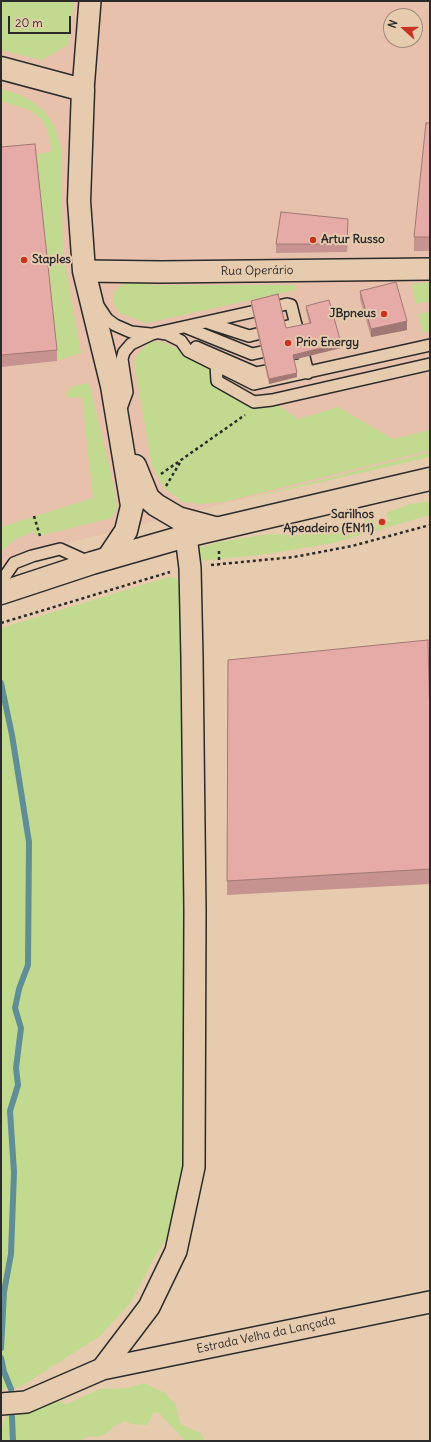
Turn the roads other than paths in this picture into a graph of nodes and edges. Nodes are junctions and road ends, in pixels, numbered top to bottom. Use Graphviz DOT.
graph roads {
  1 [pos="90,1"];
  2 [pos="1,68"];
  3 [pos="83,90"];
  4 [pos="430,269"];
  5 [pos="84,271"];
  6 [pos="91,298"];
  7 [pos="209,322"];
  8 [pos="296,324"];
  9 [pos="185,327"];
  10 [pos="154,333"];
  11 [pos="181,341"];
  12 [pos="301,343"];
  13 [pos="430,345"];
  14 [pos="430,364"];
  15 [pos="216,365"];
  16 [pos="307,369"];
  17 [pos="120,428"];
  18 [pos="430,479"];
  19 [pos="215,528"];
  20 [pos="186,536"];
  21 [pos="100,561"];
  22 [pos="1,582"];
  23 [pos="1,593"];
  24 [pos="430,1302"];
  25 [pos="102,1369"];
  26 [pos="1,1404"];
  1 -- 3 [label="street"];
  2 -- 3 [label="street"];
  3 -- 5 [label="street"];
  4 -- 5 [label="street, Rua Operário"];
  5 -- 6 [label="street"];
  6 -- 10 [label="lane"];
  6 -- 17 [label="street"];
  7 -- 8 [label="lane"];
  7 -- 8 [label="lane"];
  7 -- 9 [label="lane"];
  8 -- 12 [label="lane"];
  9 -- 10 [label="lane"];
  9 -- 12 [label="lane"];
  10 -- 11 [label="lane"];
  10 -- 17 [label="lane"];
  11 -- 15 [label="lane"];
  11 -- 16 [label="lane"];
  12 -- 16 [label="lane"];
  13 -- 16 [label="lane"];
  14 -- 15 [label="lane"];
  15 -- 16 [label="lane"];
  17 -- 19 [label="street"];
  17 -- 21 [label="street"];
  18 -- 19 [label="street"];
  19 -- 20 [label="street"];
  20 -- 21 [label="street"];
  20 -- 25 [label="street"];
  21 -- 22 [label="lane"];
  21 -- 23 [label="street"];
  24 -- 25 [label="street, Estrada Velha da Lançada"];
  25 -- 26 [label="street, Estrada Velha da Lançada"];
}
